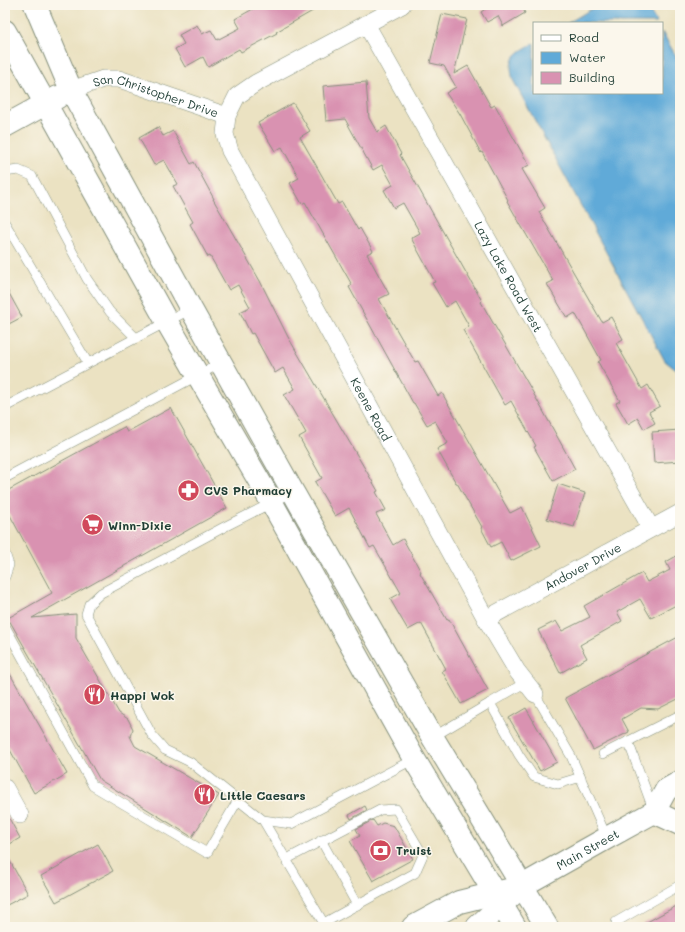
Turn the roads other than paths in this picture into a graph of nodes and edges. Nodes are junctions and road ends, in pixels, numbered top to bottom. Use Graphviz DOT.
graph roads {
  1 [pos="35,5"];
  2 [pos="402,5"];
  3 [pos="366,24"];
  4 [pos="5,31"];
  5 [pos="71,90"];
  6 [pos="45,104"];
  7 [pos="227,116"];
  8 [pos="5,126"];
  9 [pos="5,172"];
  10 [pos="5,223"];
  11 [pos="191,309"];
  12 [pos="166,322"];
  13 [pos="136,338"];
  14 [pos="88,363"];
  15 [pos="221,363"];
  16 [pos="197,376"];
  17 [pos="5,407"];
  18 [pos="5,478"];
  19 [pos="293,492"];
  20 [pos="272,503"];
  21 [pos="680,512"];
  22 [pos="651,528"];
  23 [pos="5,553"];
  24 [pos="5,577"];
  25 [pos="486,619"];
  26 [pos="5,626"];
  27 [pos="531,688"];
  28 [pos="490,703"];
  29 [pos="680,716"];
  30 [pos="433,738"];
  31 [pos="628,741"];
  32 [pos="603,754"];
  33 [pos="414,759"];
  34 [pos="581,777"];
  35 [pos="680,782"];
  36 [pos="5,788"];
  37 [pos="238,800"];
  38 [pos="654,812"];
  39 [pos="20,814"];
  40 [pos="263,820"];
  41 [pos="680,824"];
  42 [pos="607,838"];
  43 [pos="321,840"];
  44 [pos="287,858"];
  45 [pos="680,885"];
  46 [pos="522,886"];
  47 [pos="498,899"];
  48 [pos="357,905"];
  49 [pos="616,922"];
  50 [pos="325,925"];
  51 [pos="413,927"];
  52 [pos="477,927"];
  53 [pos="515,927"];
  54 [pos="547,927"];
  1 -- 5 [label="main road"];
  2 -- 3 [label="street, San Christopher Drive"];
  3 -- 7 [label="street, San Christopher Drive"];
  3 -- 22 [label="street, Lazy Lake Road West"];
  4 -- 6 [label="main road"];
  5 -- 6 [label="main road, San Christopher Drive"];
  5 -- 7 [label="street, San Christopher Drive"];
  5 -- 11 [label="main road"];
  6 -- 8 [label="main road, San Christopher Drive"];
  6 -- 12 [label="main road"];
  7 -- 25 [label="street, Keene Road"];
  9 -- 13 [label="lane"];
  10 -- 14 [label="lane"];
  11 -- 12 [label="lane"];
  11 -- 15 [label="main road"];
  12 -- 13 [label="lane"];
  12 -- 16 [label="main road"];
  13 -- 14 [label="lane"];
  14 -- 17 [label="lane"];
  15 -- 16 [label="lane"];
  15 -- 19 [label="main road"];
  16 -- 18 [label="lane"];
  16 -- 20 [label="main road"];
  19 -- 20 [label="lane"];
  19 -- 30 [label="main road"];
  20 -- 33 [label="main road"];
  20 -- 37 [label="lane"];
  21 -- 22 [label="street, Andover Drive"];
  22 -- 25 [label="street, Andover Drive"];
  23 -- 24 [label="lane"];
  25 -- 27 [label="street, Keene Road"];
  26 -- 37 [label="lane"];
  27 -- 28 [label="lane"];
  27 -- 34 [label="lane"];
  28 -- 30 [label="lane"];
  28 -- 34 [label="lane"];
  29 -- 31 [label="lane"];
  30 -- 46 [label="main road"];
  31 -- 32 [label="lane"];
  31 -- 38 [label="lane"];
  33 -- 40 [label="lane"];
  33 -- 47 [label="main road"];
  34 -- 42 [label="lane"];
  35 -- 38 [label="main road"];
  36 -- 39 [label="street"];
  37 -- 40 [label="lane"];
  38 -- 41 [label="main road"];
  38 -- 42 [label="main road, Main Street"];
  40 -- 44 [label="lane"];
  42 -- 46 [label="main road, Main Street"];
  43 -- 44 [label="lane"];
  43 -- 48 [label="lane"];
  43 -- 48 [label="lane"];
  44 -- 50 [label="lane"];
  45 -- 49 [label="lane"];
  46 -- 47 [label="main road, Main Street"];
  46 -- 54 [label="main road"];
  47 -- 51 [label="main road, Main Street"];
  47 -- 52 [label="main road, Main Street"];
  47 -- 53 [label="main road"];
  48 -- 50 [label="lane"];
}
